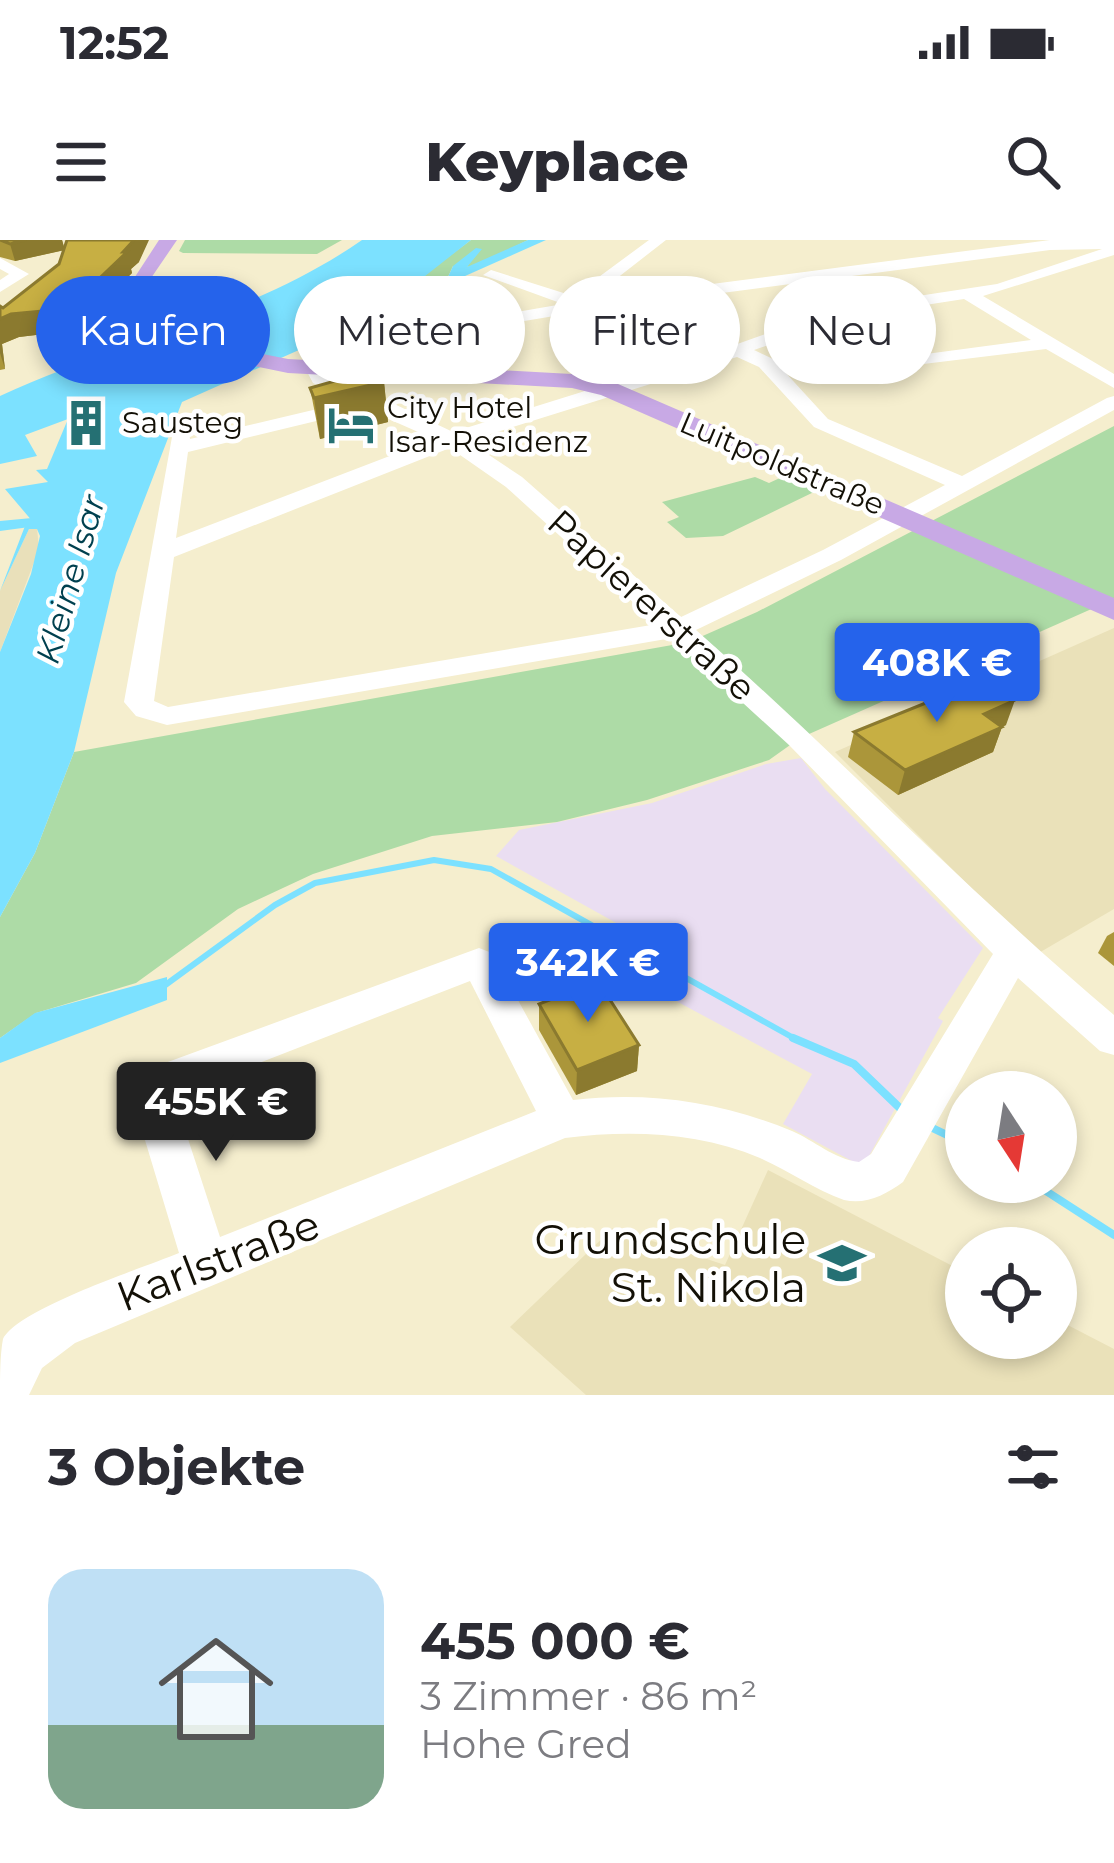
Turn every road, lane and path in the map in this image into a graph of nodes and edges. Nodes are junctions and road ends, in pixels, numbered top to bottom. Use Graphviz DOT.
graph roads {
  1 [pos="168,240"];
  2 [pos="659,240"];
  3 [pos="885,247"];
  4 [pos="1112,250"];
  5 [pos="913,262"];
  6 [pos="0,263"];
  7 [pos="491,274"];
  8 [pos="616,276"];
  9 [pos="740,283"];
  10 [pos="0,287"];
  11 [pos="549,292"];
  12 [pos="966,293"];
  13 [pos="1048,343"];
  14 [pos="740,349"];
  15 [pos="740,353"];
  16 [pos="936,358"];
  17 [pos="294,365"];
  18 [pos="525,378"];
  19 [pos="1114,382"];
  20 [pos="361,384"];
  21 [pos="625,384"];
  22 [pos="609,389"];
  23 [pos="1114,402"];
  24 [pos="370,403"];
  25 [pos="451,439"];
  26 [pos="962,484"];
  27 [pos="904,516"];
  28 [pos="160,553"];
  29 [pos="1114,610"];
  30 [pos="677,629"];
  31 [pos="1014,952"];
  32 [pos="1114,1039"];
  33 [pos="562,1120"];
  34 [pos="206,1264"];
  35 [pos="2,1395"];
  1 -- 17 [label="main road, Luitpoldstraße"];
  2 -- 8 [label="street"];
  3 -- 5 [label="street"];
  4 -- 5 [label="street"];
  4 -- 12 [label="street"];
  5 -- 9 [label="street"];
  5 -- 12 [label="street"];
  6 -- 10 [label="street"];
  7 -- 11 [label="street"];
  12 -- 13 [label="street"];
  12 -- 14 [label="street"];
  13 -- 16 [label="street"];
  13 -- 19 [label="street"];
  15 -- 26 [label="street"];
  18 -- 22 [label="main road, Luitpoldstraße"];
  20 -- 24 [label="street, Papiererstraße"];
  21 -- 22 [label="street"];
  22 -- 25 [label="street"];
  22 -- 27 [label="main road, Luitpoldstraße"];
  23 -- 26 [label="street"];
  24 -- 25 [label="street, Papiererstraße"];
  24 -- 28 [label="street"];
  25 -- 28 [label="street"];
  25 -- 30 [label="street, Papiererstraße"];
  26 -- 27 [label="street"];
  27 -- 29 [label="main road, Luitpoldstraße"];
  27 -- 30 [label="street"];
  28 -- 30 [label="street"];
  30 -- 31 [label="street, Papiererstraße"];
  31 -- 32 [label="street, Papiererstraße"];
  31 -- 33 [label="street, Karlstraße"];
  33 -- 34 [label="street, Karlstraße"];
  33 -- 34 [label="street"];
  34 -- 35 [label="street, Karlstraße"];
}
